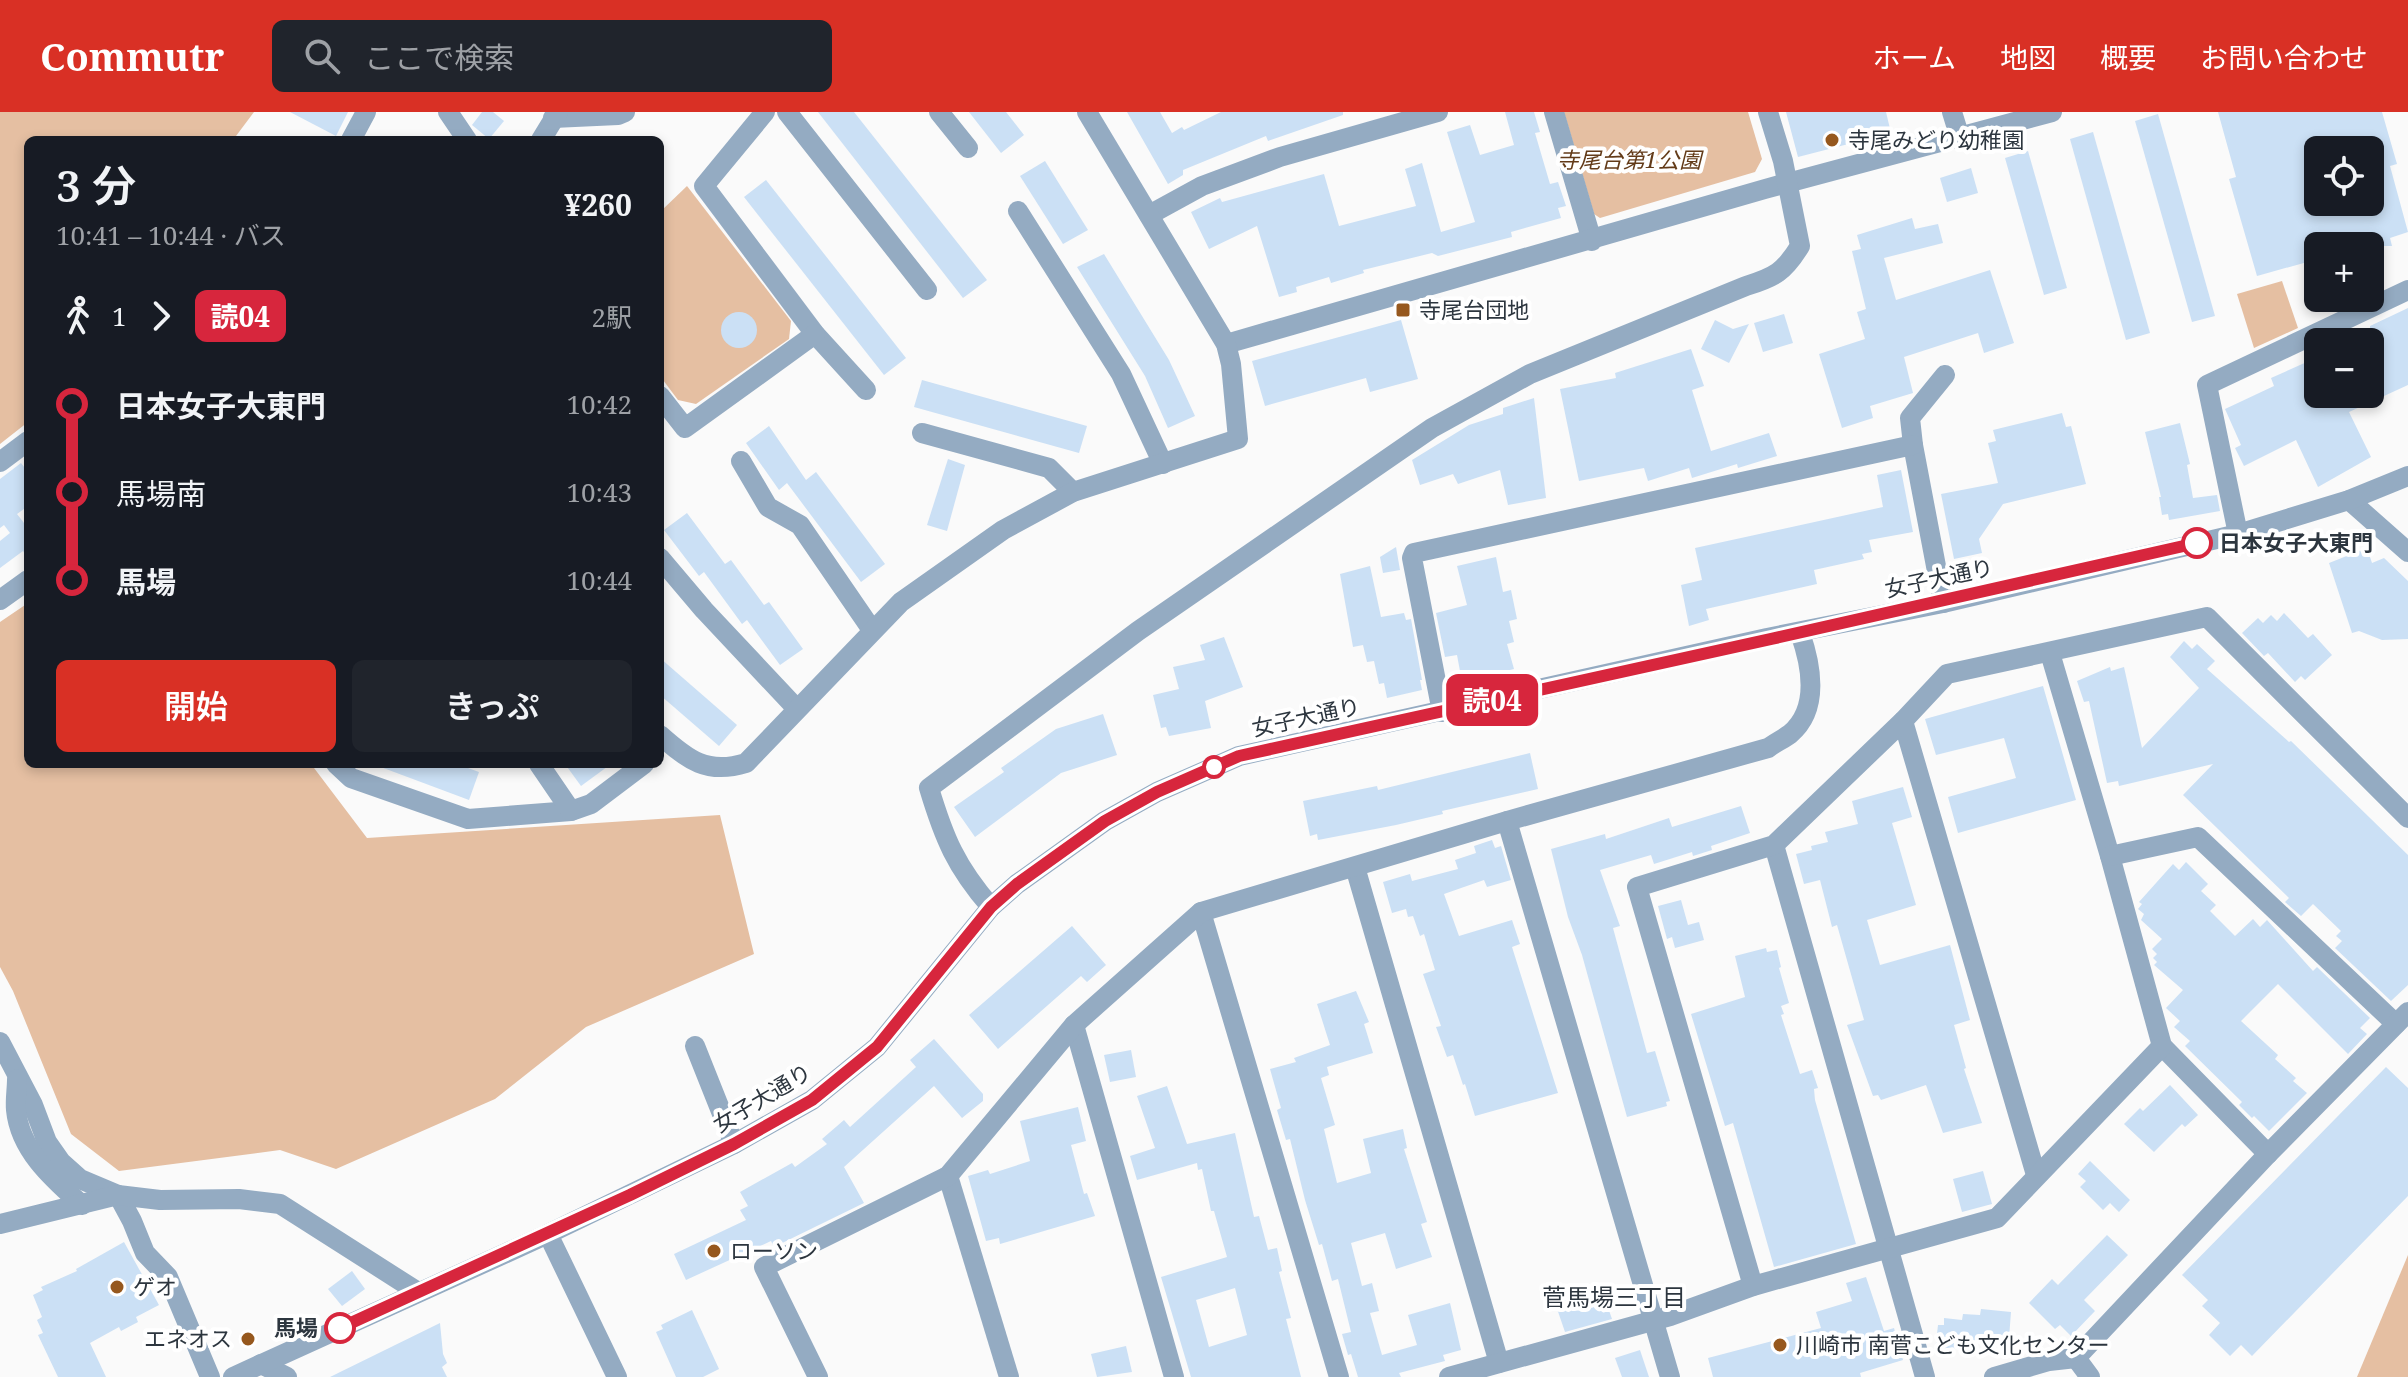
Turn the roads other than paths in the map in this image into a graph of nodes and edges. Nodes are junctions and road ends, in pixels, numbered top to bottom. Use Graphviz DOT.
graph roads {
  1 [pos="366,112"];
  2 [pos="448,112"];
  3 [pos="625,112"];
  4 [pos="765,112"];
  5 [pos="787,112"];
  6 [pos="939,112"];
  7 [pos="1087,112"];
  8 [pos="1438,112"];
  9 [pos="1554,112"];
  10 [pos="1768,112"];
  11 [pos="1952,112"];
  12 [pos="2052,112"];
  13 [pos="556,115"];
  14 [pos="353,136"];
  15 [pos="464,136"];
  16 [pos="543,136"];
  17 [pos="1960,138"];
  18 [pos="968,148"];
  19 [pos="1788,183"];
  20 [pos="1018,211"];
  21 [pos="1149,215"];
  22 [pos="1592,241"];
  23 [pos="927,290"];
  24 [pos="2408,290"];
  25 [pos="815,334"];
  26 [pos="1226,344"];
  27 [pos="1945,375"];
  28 [pos="866,390"];
  29 [pos="664,401"];
  30 [pos="922,433"];
  31 [pos="24,444"];
  32 [pos="1913,445"];
  33 [pos="741,461"];
  34 [pos="0,462"];
  35 [pos="1163,464"];
  36 [pos="2408,476"];
  37 [pos="1073,492"];
  38 [pos="2349,500"];
  39 [pos="2238,534"];
  40 [pos="2408,552"];
  41 [pos="664,563"];
  42 [pos="24,583"];
  43 [pos="0,600"];
  44 [pos="1943,603"];
  45 [pos="872,630"];
  46 [pos="1800,633"];
  47 [pos="2050,653"];
  48 [pos="797,709"];
  49 [pos="1442,712"];
  50 [pos="1903,721"];
  51 [pos="664,744"];
  52 [pos="340,768"];
  53 [pos="542,768"];
  54 [pos="639,768"];
  55 [pos="571,811"];
  56 [pos="2408,818"];
  57 [pos="1507,821"];
  58 [pos="1774,845"];
  59 [pos="2110,856"];
  60 [pos="1355,867"];
  61 [pos="991,907"];
  62 [pos="1201,912"];
  63 [pos="2402,1018"];
  64 [pos="1074,1025"];
  65 [pos="0,1042"];
  66 [pos="695,1046"];
  67 [pos="2162,1046"];
  68 [pos="17,1079"];
  69 [pos="734,1144"];
  70 [pos="2268,1154"];
  71 [pos="2036,1175"];
  72 [pos="948,1176"];
  73 [pos="118,1195"];
  74 [pos="82,1205"];
  75 [pos="0,1224"];
  76 [pos="548,1234"];
  77 [pos="1889,1246"];
  78 [pos="1753,1286"];
  79 [pos="418,1292"];
  80 [pos="1654,1321"];
  81 [pos="2076,1358"];
  82 [pos="1499,1363"];
  83 [pos="261,1364"];
  84 [pos="210,1377"];
  85 [pos="233,1377"];
  86 [pos="287,1377"];
  87 [pos="617,1377"];
  88 [pos="818,1377"];
  89 [pos="1009,1377"];
  90 [pos="1174,1377"];
  91 [pos="1339,1377"];
  92 [pos="1449,1377"];
  93 [pos="1670,1377"];
  94 [pos="1925,1377"];
  95 [pos="1994,1377"];
  96 [pos="2090,1377"];
  1 -- 14 [label="street"];
  2 -- 15 [label="street"];
  3 -- 13 [label="street"];
  4 -- 25 [label="street"];
  5 -- 23 [label="street"];
  6 -- 18 [label="street"];
  7 -- 21 [label="street"];
  8 -- 21 [label="street"];
  9 -- 22 [label="street"];
  10 -- 19 [label="street"];
  11 -- 17 [label="street"];
  12 -- 17 [label="street"];
  13 -- 16 [label="street"];
  17 -- 19 [label="street"];
  19 -- 22 [label="street"];
  19 -- 61 [label="street"];
  20 -- 35 [label="street"];
  21 -- 26 [label="street"];
  22 -- 26 [label="street"];
  24 -- 39 [label="street"];
  25 -- 28 [label="street"];
  25 -- 29 [label="street"];
  26 -- 35 [label="street"];
  27 -- 32 [label="street"];
  30 -- 37 [label="street"];
  31 -- 34 [label="street"];
  32 -- 44 [label="street"];
  32 -- 49 [label="street"];
  33 -- 45 [label="street"];
  35 -- 37 [label="street"];
  36 -- 38 [label="street, 女子大通り"];
  37 -- 45 [label="street"];
  38 -- 39 [label="street, 女子大通り"];
  38 -- 40 [label="street"];
  39 -- 44 [label="street, 女子大通り"];
  41 -- 48 [label="street"];
  42 -- 43 [label="street"];
  44 -- 46 [label="street, 女子大通り"];
  45 -- 48 [label="street"];
  46 -- 49 [label="street, 女子大通り"];
  46 -- 57 [label="street"];
  47 -- 50 [label="street"];
  47 -- 56 [label="street"];
  47 -- 59 [label="street"];
  48 -- 51 [label="street"];
  49 -- 61 [label="street, 女子大通り"];
  50 -- 58 [label="street"];
  50 -- 71 [label="street"];
  52 -- 55 [label="street"];
  53 -- 55 [label="street"];
  54 -- 55 [label="street"];
  57 -- 60 [label="street"];
  57 -- 80 [label="street"];
  58 -- 77 [label="street"];
  58 -- 78 [label="street"];
  59 -- 63 [label="street"];
  59 -- 67 [label="street"];
  60 -- 62 [label="street"];
  60 -- 82 [label="street"];
  61 -- 69 [label="street, 女子大通り"];
  62 -- 64 [label="street"];
  62 -- 91 [label="street"];
  63 -- 70 [label="street"];
  64 -- 72 [label="street"];
  64 -- 90 [label="street"];
  65 -- 68 [label="street"];
  66 -- 69 [label="street"];
  67 -- 70 [label="street"];
  67 -- 71 [label="street"];
  68 -- 73 [label="street"];
  68 -- 74 [label="street"];
  69 -- 76 [label="street, 女子大通り"];
  70 -- 81 [label="street"];
  71 -- 77 [label="street"];
  72 -- 88 [label="street"];
  72 -- 89 [label="street"];
  73 -- 74 [label="street"];
  73 -- 79 [label="street"];
  73 -- 84 [label="street"];
  74 -- 75 [label="street"];
  76 -- 79 [label="street, 女子大通り"];
  76 -- 87 [label="street"];
  77 -- 78 [label="street"];
  77 -- 94 [label="street"];
  78 -- 80 [label="street"];
  79 -- 83 [label="street, 女子大通り"];
  80 -- 82 [label="street"];
  80 -- 93 [label="street"];
  81 -- 95 [label="street"];
  81 -- 96 [label="street"];
  82 -- 92 [label="street"];
  83 -- 85 [label="street, 女子大通り"];
  83 -- 86 [label="street"];
}
